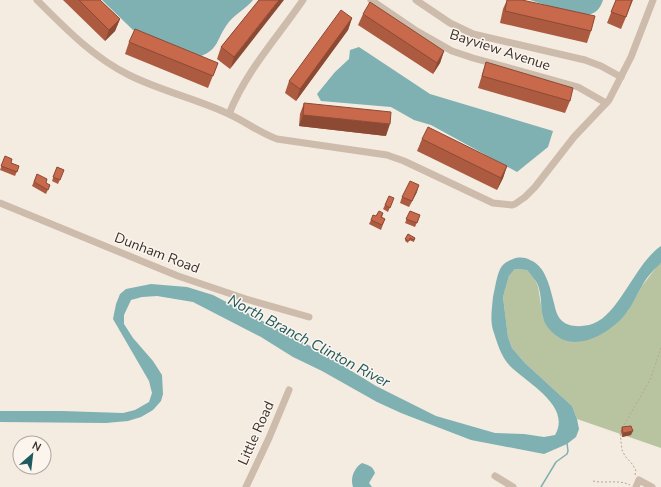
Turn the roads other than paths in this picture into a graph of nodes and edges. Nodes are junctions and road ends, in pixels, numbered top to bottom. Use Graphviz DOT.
graph roads {
  1 [pos="37,0"];
  2 [pos="303,0"];
  3 [pos="371,0"];
  4 [pos="416,0"];
  5 [pos="653,0"];
  6 [pos="621,77"];
  7 [pos="606,103"];
  8 [pos="229,114"];
  9 [pos="0,203"];
  10 [pos="309,317"];
  11 [pos="288,390"];
  12 [pos="495,476"];
  13 [pos="636,485"];
  14 [pos="246,487"];
  15 [pos="514,487"];
  16 [pos="652,487"];
  1 -- 8 [label="street"];
  2 -- 8 [label="street"];
  3 -- 7 [label="street, Bayview Avenue"];
  4 -- 6 [label="street, Bayview Avenue"];
  5 -- 6 [label="street"];
  6 -- 7 [label="street"];
  7 -- 8 [label="street"];
  9 -- 10 [label="street, Dunham Road"];
  11 -- 14 [label="street, Little Road"];
  12 -- 15 [label="street"];
  13 -- 16 [label="street"];
}
